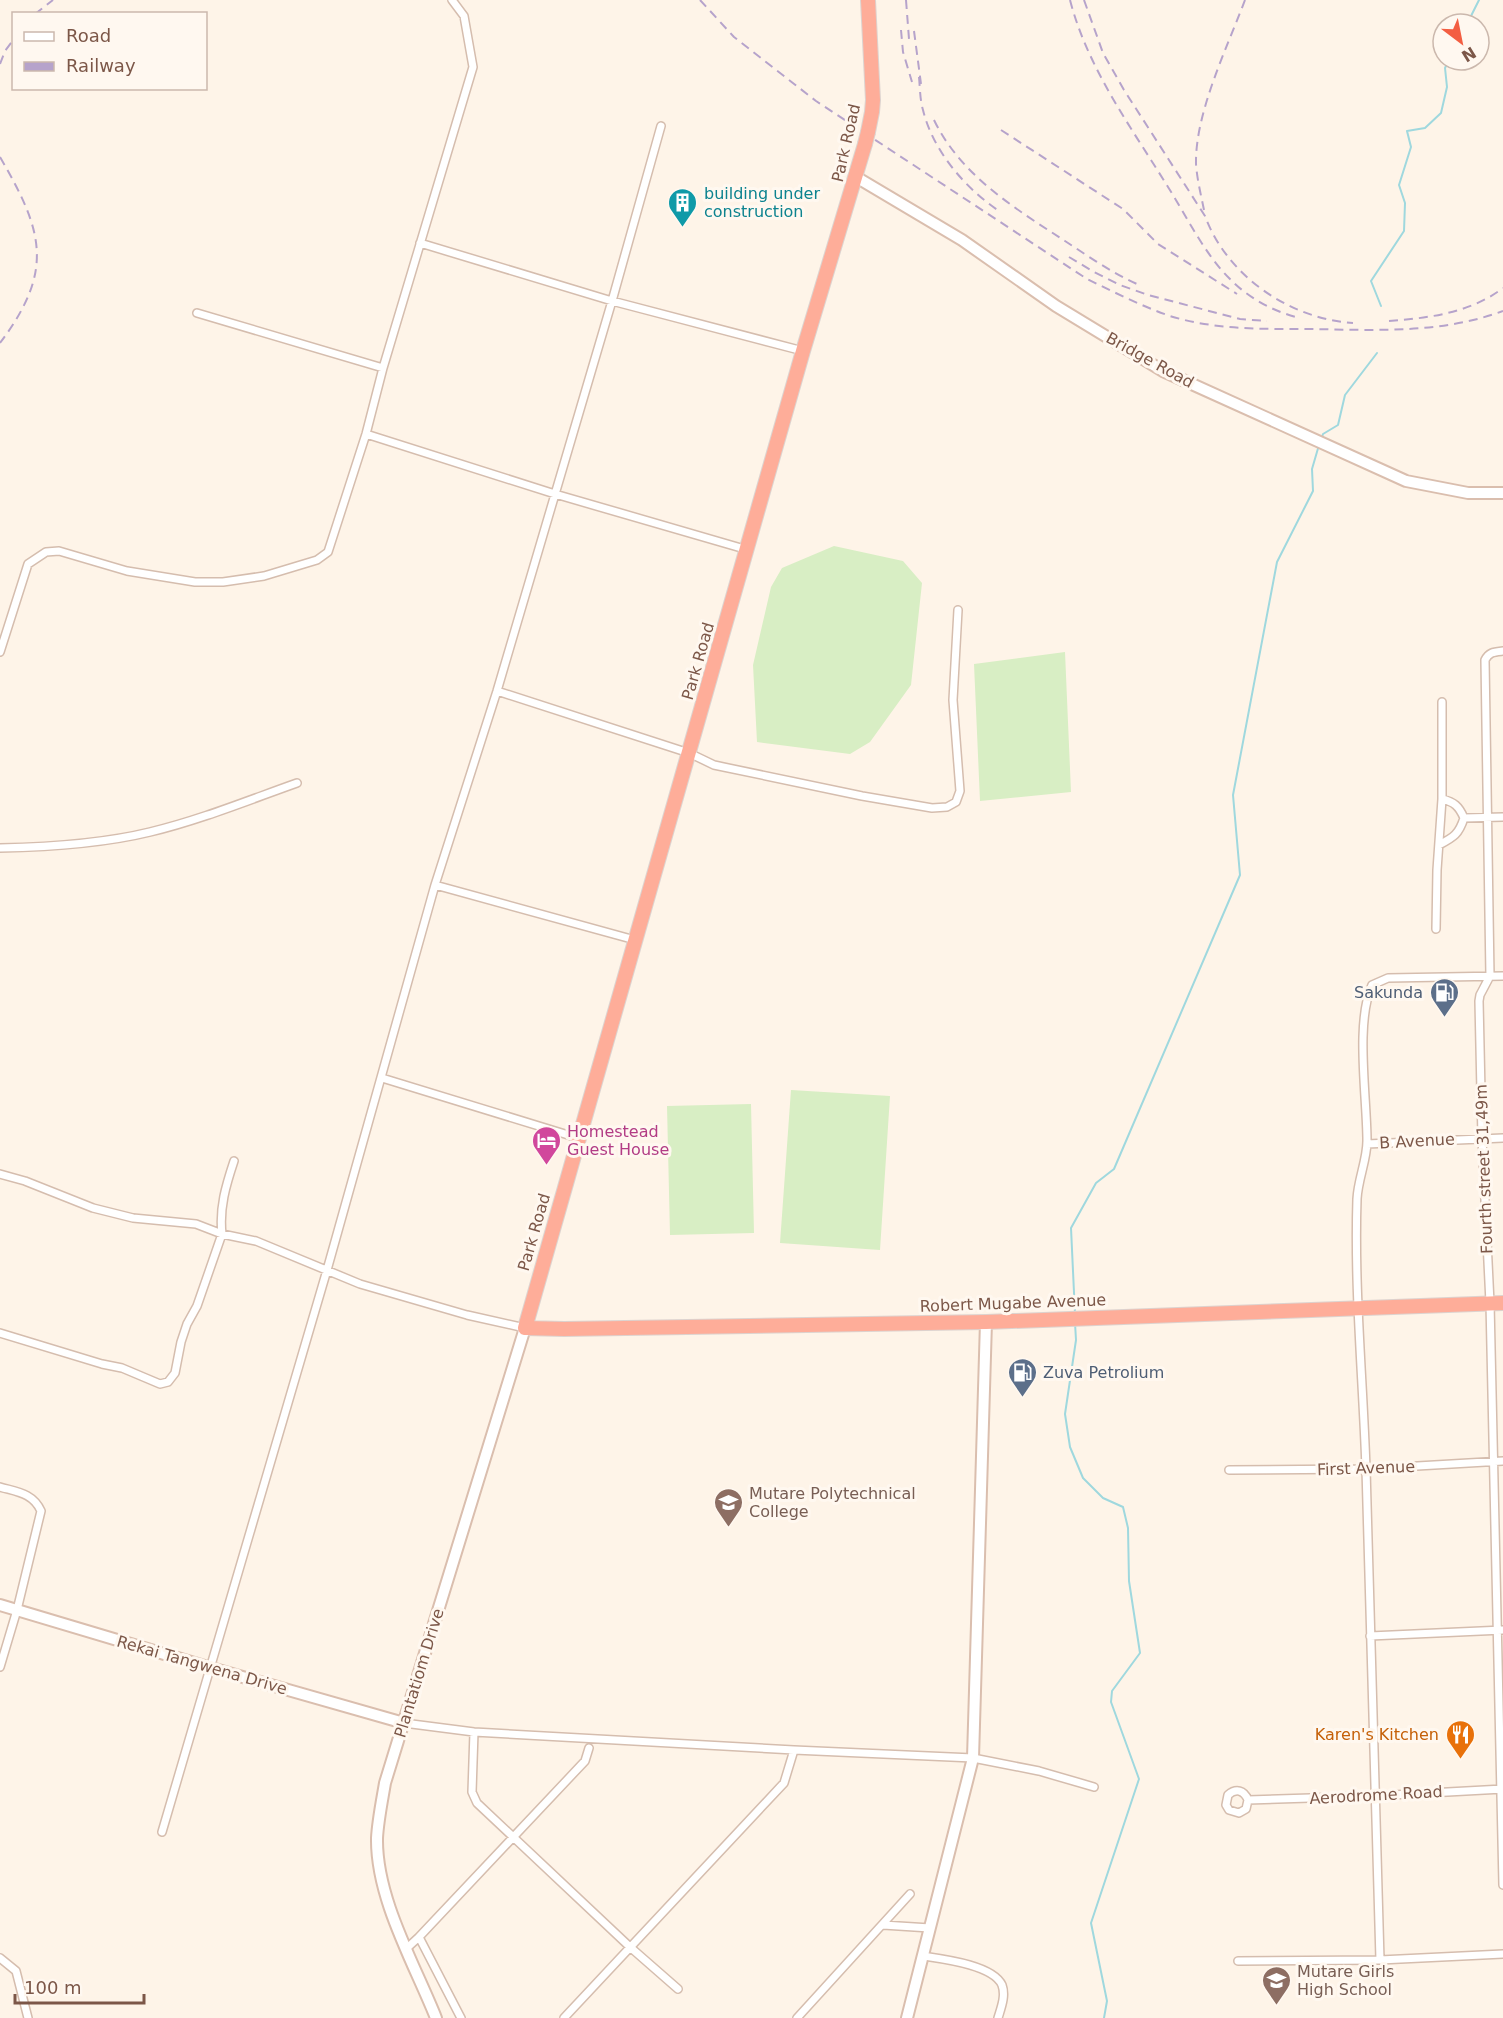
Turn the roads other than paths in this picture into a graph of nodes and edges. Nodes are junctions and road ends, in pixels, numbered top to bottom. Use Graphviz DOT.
graph roads {
  1 [pos="452,0"];
  2 [pos="868,0"];
  3 [pos="661,126"];
  4 [pos="856,177"];
  5 [pos="420,243"];
  6 [pos="612,302"];
  7 [pos="197,313"];
  8 [pos="803,351"];
  9 [pos="383,368"];
  10 [pos="366,434"];
  11 [pos="1503,493"];
  12 [pos="555,494"];
  13 [pos="748,550"];
  14 [pos="958,610"];
  15 [pos="1503,651"];
  16 [pos="0,652"];
  17 [pos="497,691"];
  18 [pos="1442,702"];
  19 [pos="689,753"];
  20 [pos="297,783"];
  21 [pos="1442,799"];
  22 [pos="1503,817"];
  23 [pos="1464,818"];
  24 [pos="1488,818"];
  25 [pos="1439,844"];
  26 [pos="0,848"];
  27 [pos="435,885"];
  28 [pos="1436,929"];
  29 [pos="635,940"];
  30 [pos="1490,976"];
  31 [pos="1503,976"];
  32 [pos="382,1078"];
  33 [pos="578,1138"];
  34 [pos="1482,1138"];
  35 [pos="1503,1138"];
  36 [pos="1367,1144"];
  37 [pos="234,1161"];
  38 [pos="0,1174"];
  39 [pos="222,1234"];
  40 [pos="327,1270"];
  41 [pos="1496,1303"];
  42 [pos="1358,1308"];
  43 [pos="986,1322"];
  44 [pos="525,1328"];
  45 [pos="0,1333"];
  46 [pos="1503,1461"];
  47 [pos="1493,1462"];
  48 [pos="1366,1469"];
  49 [pos="1229,1470"];
  50 [pos="0,1487"];
  51 [pos="0,1605"];
  52 [pos="17,1610"];
  53 [pos="1500,1630"];
  54 [pos="1370,1636"];
  55 [pos="0,1667"];
  56 [pos="211,1668"];
  57 [pos="404,1723"];
  58 [pos="474,1732"];
  59 [pos="589,1748"];
  60 [pos="794,1750"];
  61 [pos="973,1758"];
  62 [pos="1094,1787"];
  63 [pos="1502,1789"];
  64 [pos="1374,1796"];
  65 [pos="1248,1800"];
  66 [pos="162,1832"];
  67 [pos="514,1836"];
  68 [pos="1503,1885"];
  69 [pos="910,1894"];
  70 [pos="883,1925"];
  71 [pos="930,1928"];
  72 [pos="419,1937"];
  73 [pos="630,1947"];
  74 [pos="407,1948"];
  75 [pos="1503,1954"];
  76 [pos="923,1956"];
  77 [pos="0,1958"];
  78 [pos="1380,1960"];
  79 [pos="1238,1961"];
  80 [pos="678,1989"];
  81 [pos="28,2018"];
  82 [pos="436,2018"];
  83 [pos="461,2018"];
  84 [pos="564,2018"];
  85 [pos="797,2018"];
  86 [pos="907,2018"];
  87 [pos="998,2018"];
  1 -- 5 [label="street"];
  2 -- 4 [label="highway, Park Road"];
  3 -- 6 [label="street"];
  4 -- 8 [label="highway, Park Road"];
  4 -- 11 [label="street, Bridge Road"];
  5 -- 6 [label="street"];
  5 -- 9 [label="street"];
  6 -- 8 [label="street"];
  6 -- 12 [label="street"];
  7 -- 9 [label="street"];
  8 -- 13 [label="highway, Park Road"];
  9 -- 10 [label="street"];
  10 -- 12 [label="street"];
  10 -- 16 [label="street"];
  12 -- 13 [label="street"];
  12 -- 17 [label="street"];
  13 -- 19 [label="highway, Park Road"];
  14 -- 19 [label="street"];
  15 -- 24 [label="street, Fourth street 31,49m"];
  17 -- 19 [label="street"];
  17 -- 27 [label="street"];
  18 -- 21 [label="street"];
  19 -- 29 [label="highway, Park Road"];
  20 -- 26 [label="street"];
  21 -- 23 [label="street"];
  21 -- 25 [label="street"];
  22 -- 24 [label="street"];
  23 -- 24 [label="street"];
  23 -- 25 [label="street"];
  24 -- 30 [label="street, Fourth street 31,49m"];
  25 -- 28 [label="street"];
  27 -- 29 [label="street"];
  27 -- 32 [label="street"];
  29 -- 33 [label="highway, Park Road"];
  30 -- 31 [label="street"];
  30 -- 34 [label="street, Fourth street 31,49m"];
  30 -- 36 [label="street"];
  32 -- 33 [label="street"];
  32 -- 40 [label="street"];
  33 -- 44 [label="highway, Park Road"];
  34 -- 35 [label="street, B Avenue"];
  34 -- 36 [label="street, B Avenue"];
  34 -- 41 [label="street, Fourth street 31,49m"];
  36 -- 42 [label="street"];
  37 -- 39 [label="street"];
  38 -- 39 [label="street"];
  39 -- 40 [label="street"];
  39 -- 45 [label="street"];
  40 -- 44 [label="street"];
  40 -- 56 [label="street"];
  41 -- 42 [label="highway, Robert Mugabe Avenue"];
  41 -- 47 [label="street, Fourth street 31,49m"];
  42 -- 43 [label="highway, Robert Mugabe Avenue"];
  42 -- 48 [label="street"];
  43 -- 44 [label="highway, Robert Mugabe Avenue"];
  43 -- 61 [label="street"];
  44 -- 57 [label="street, Plantatiom Drive"];
  46 -- 47 [label="street, First Avenue"];
  47 -- 48 [label="street, First Avenue"];
  47 -- 53 [label="street, Fourth street 31,49m"];
  48 -- 49 [label="street, First Avenue"];
  48 -- 54 [label="street"];
  50 -- 52 [label="street"];
  51 -- 52 [label="street, Rekai Tangwena Drive"];
  52 -- 55 [label="street"];
  52 -- 56 [label="street, Rekai Tangwena Drive"];
  53 -- 54 [label="street"];
  53 -- 63 [label="street, Fourth street 31,49m"];
  54 -- 64 [label="street"];
  56 -- 57 [label="street, Rekai Tangwena Drive"];
  56 -- 66 [label="street"];
  57 -- 58 [label="street"];
  57 -- 74 [label="street, Plantatiom Drive"];
  58 -- 60 [label="street"];
  58 -- 67 [label="street"];
  59 -- 67 [label="street"];
  60 -- 61 [label="street"];
  60 -- 73 [label="street"];
  61 -- 62 [label="street"];
  61 -- 71 [label="street"];
  63 -- 64 [label="street, Aerodrome Road"];
  63 -- 68 [label="street, Fourth street 31,49m"];
  64 -- 65 [label="street, Aerodrome Road"];
  64 -- 78 [label="street"];
  67 -- 72 [label="street"];
  67 -- 73 [label="street"];
  69 -- 70 [label="street"];
  70 -- 71 [label="street"];
  70 -- 85 [label="street"];
  71 -- 76 [label="street"];
  72 -- 74 [label="street"];
  72 -- 83 [label="street"];
  73 -- 80 [label="street"];
  73 -- 84 [label="street"];
  74 -- 82 [label="street, Plantatiom Drive"];
  75 -- 78 [label="street"];
  76 -- 86 [label="street"];
  76 -- 87 [label="street"];
  77 -- 81 [label="street"];
  78 -- 79 [label="street"];
}
